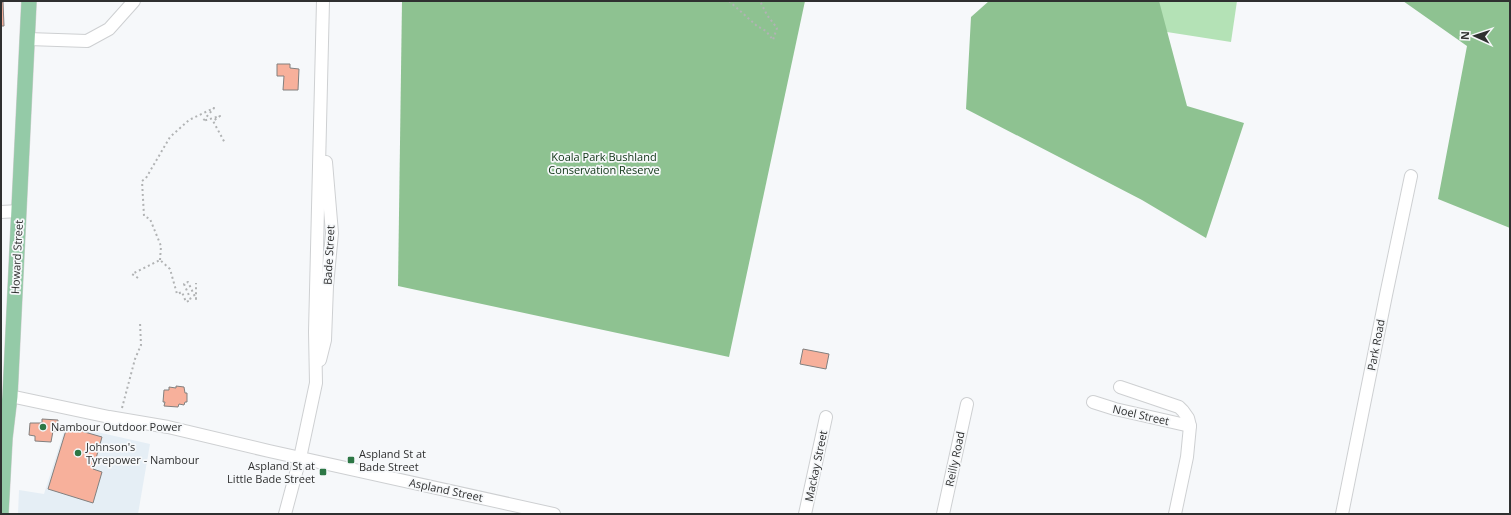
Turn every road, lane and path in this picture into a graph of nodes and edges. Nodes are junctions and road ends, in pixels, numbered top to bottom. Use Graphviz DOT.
graph roads {
  1 [pos="29,1"];
  2 [pos="134,1"];
  3 [pos="323,1"];
  4 [pos="729,1"];
  5 [pos="760,1"];
  6 [pos="28,39"];
  7 [pos="225,143"];
  8 [pos="1411,176"];
  9 [pos="19,211"];
  10 [pos="1,212"];
  11 [pos="160,260"];
  12 [pos="138,278"];
  13 [pos="196,283"];
  14 [pos="140,322"];
  15 [pos="1120,387"];
  16 [pos="10,396"];
  17 [pos="124,401"];
  18 [pos="1093,402"];
  19 [pos="966,404"];
  20 [pos="826,417"];
  21 [pos="1190,426"];
  22 [pos="3,437"];
  23 [pos="300,458"];
  24 [pos="1,513"];
  25 [pos="285,514"];
  26 [pos="554,514"];
  27 [pos="805,514"];
  28 [pos="943,514"];
  29 [pos="1175,514"];
  30 [pos="1342,514"];
  1 -- 6 [label="main road, Howard Street"];
  2 -- 6 [label="street"];
  3 -- 23 [label="street, Bade Street"];
  4 -- 5 [label="path"];
  6 -- 9 [label="main road, Howard Street"];
  7 -- 11 [label="path"];
  8 -- 30 [label="street, Park Road"];
  9 -- 10 [label="street"];
  9 -- 16 [label="main road, Howard Street"];
  11 -- 12 [label="path"];
  11 -- 13 [label="path"];
  14 -- 17 [label="path"];
  15 -- 21 [label="street, Noel Street"];
  16 -- 22 [label="main road, Howard Street"];
  16 -- 23 [label="street, Aspland Street"];
  18 -- 21 [label="street, Noel Street"];
  19 -- 28 [label="street, Reilly Road"];
  20 -- 27 [label="street, Mackay Street"];
  21 -- 29 [label="street"];
  22 -- 24 [label="main road, Howard Street"];
  23 -- 25 [label="street, Bade Street"];
  23 -- 26 [label="street, Aspland Street"];
}
